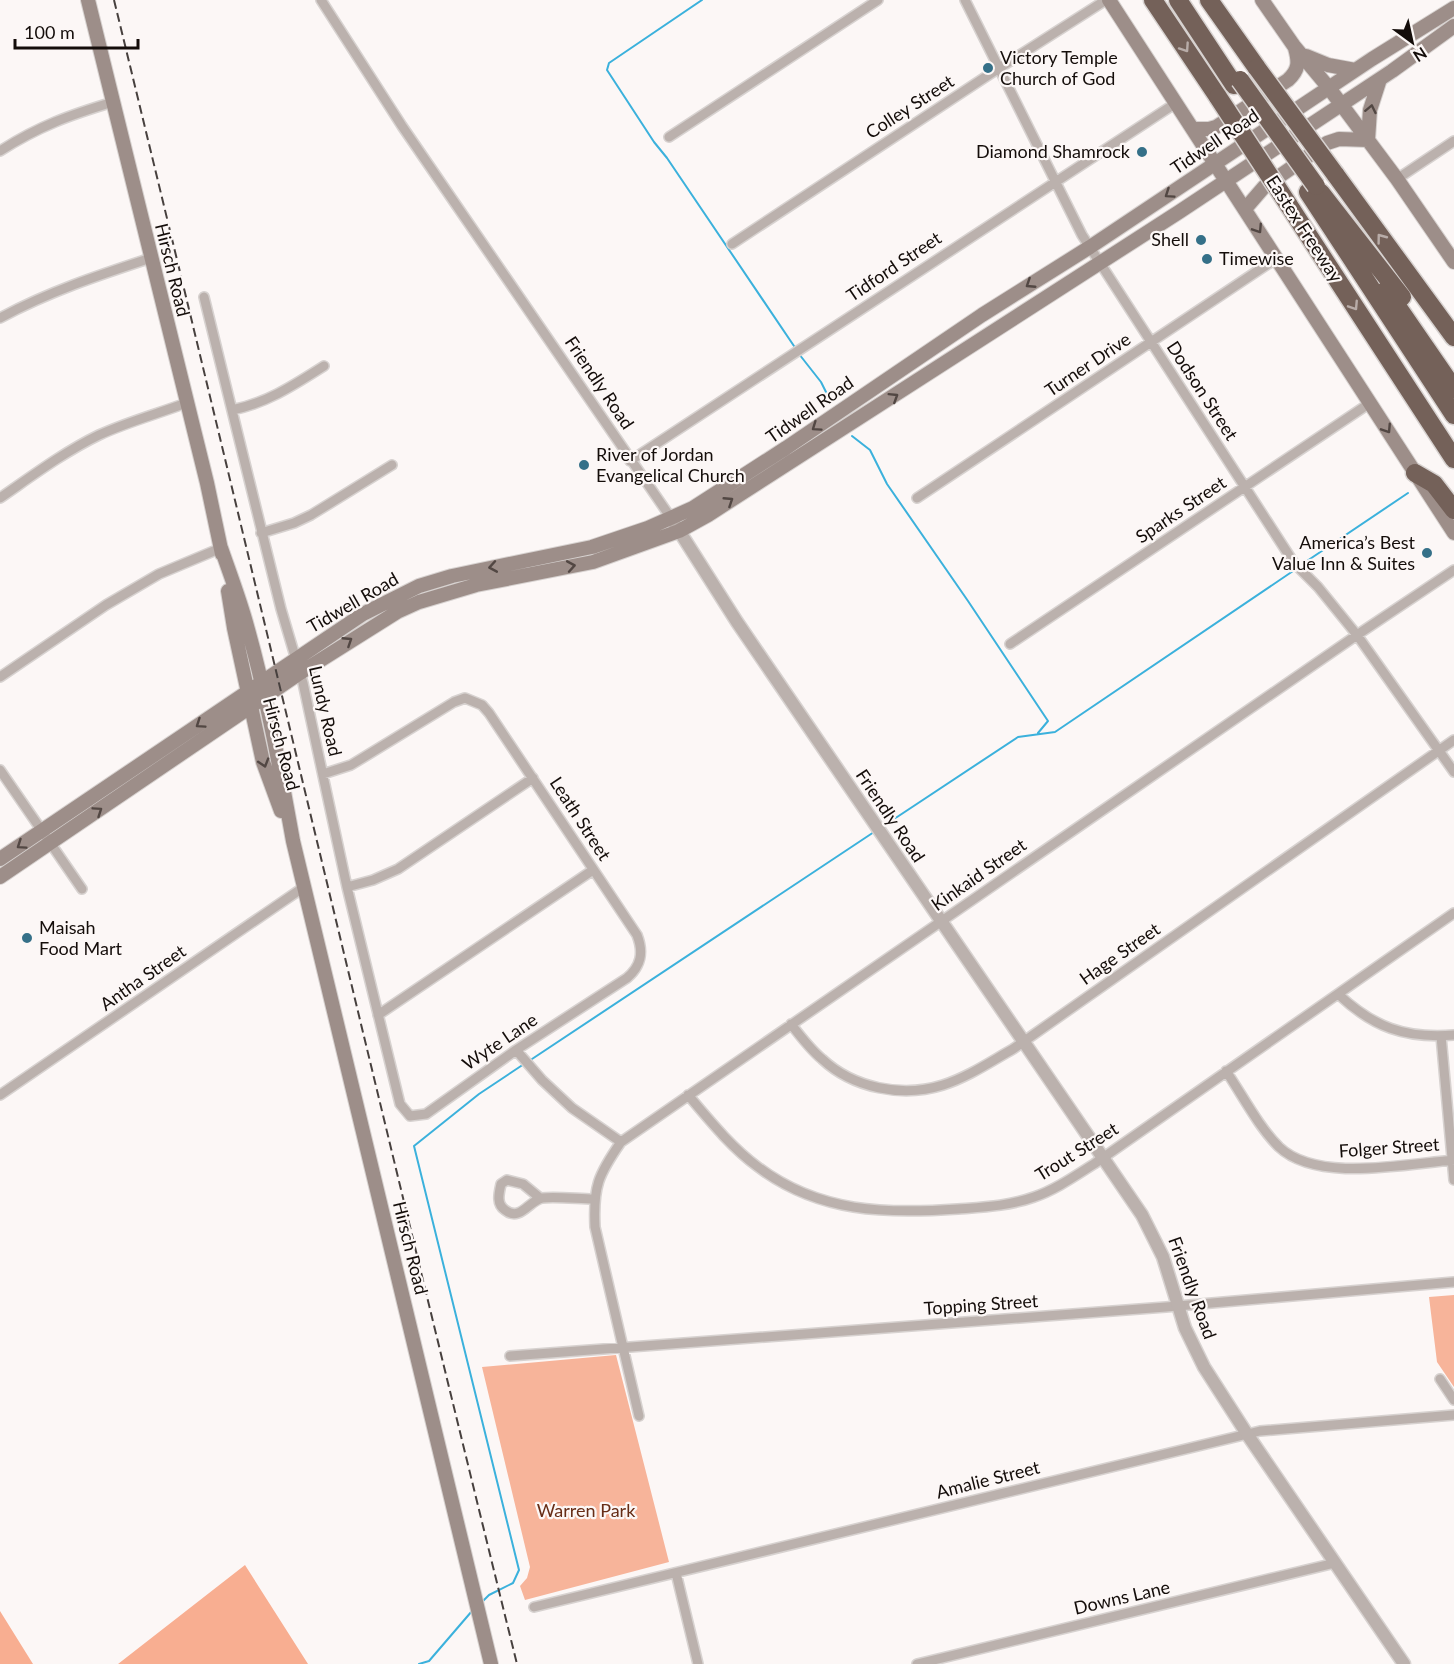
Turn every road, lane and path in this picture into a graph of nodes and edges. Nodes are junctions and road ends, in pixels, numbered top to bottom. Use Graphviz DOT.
graph roads {
  1 [pos="88,0"];
  2 [pos="321,0"];
  3 [pos="878,0"];
  4 [pos="965,0"];
  5 [pos="1108,0"];
  6 [pos="1153,0"];
  7 [pos="1180,0"];
  8 [pos="1209,0"];
  9 [pos="1262,0"];
  10 [pos="1454,8"];
  11 [pos="1454,26"];
  12 [pos="1299,50"];
  13 [pos="998,69"];
  14 [pos="1355,70"];
  15 [pos="1380,79"];
  16 [pos="1329,88"];
  17 [pos="113,102"];
  18 [pos="1176,103"];
  19 [pos="1341,104"];
  20 [pos="1193,129"];
  21 [pos="669,137"];
  22 [pos="1368,140"];
  23 [pos="1454,141"];
  24 [pos="0,151"];
  25 [pos="1215,163"];
  26 [pos="1397,179"];
  27 [pos="1226,180"];
  28 [pos="1055,181"];
  29 [pos="1312,189"];
  30 [pos="1245,209"];
  31 [pos="732,244"];
  32 [pos="1090,247"];
  33 [pos="151,258"];
  34 [pos="1277,258"];
  35 [pos="1454,262"];
  36 [pos="1100,263"];
  37 [pos="204,297"];
  38 [pos="1429,302"];
  39 [pos="982,315"];
  40 [pos="0,318"];
  41 [pos="1454,324"];
  42 [pos="994,333"];
  43 [pos="1454,337"];
  44 [pos="1151,343"];
  45 [pos="1429,356"];
  46 [pos="324,366"];
  47 [pos="1454,372"];
  48 [pos="1454,389"];
  49 [pos="1454,398"];
  50 [pos="186,403"];
  51 [pos="1370,403"];
  52 [pos="232,411"];
  53 [pos="1454,414"];
  54 [pos="790,454"];
  55 [pos="1454,459"];
  56 [pos="630,461"];
  57 [pos="392,465"];
  58 [pos="1415,473"];
  59 [pos="1245,487"];
  60 [pos="0,498"];
  61 [pos="916,498"];
  62 [pos="1454,510"];
  63 [pos="671,518"];
  64 [pos="679,531"];
  65 [pos="261,533"];
  66 [pos="1454,533"];
  67 [pos="221,548"];
  68 [pos="542,565"];
  69 [pos="1454,570"];
  70 [pos="417,595"];
  71 [pos="1357,634"];
  72 [pos="1010,644"];
  73 [pos="296,658"];
  74 [pos="300,673"];
  75 [pos="0,677"];
  76 [pos="262,682"];
  77 [pos="248,692"];
  78 [pos="265,697"];
  79 [pos="251,706"];
  80 [pos="1454,740"];
  81 [pos="1439,751"];
  82 [pos="0,770"];
  83 [pos="1454,772"];
  84 [pos="126,774"];
  85 [pos="323,774"];
  86 [pos="533,778"];
  87 [pos="135,786"];
  88 [pos="41,831"];
  89 [pos="293,841"];
  90 [pos="50,844"];
  91 [pos="0,860"];
  92 [pos="593,870"];
  93 [pos="0,877"];
  94 [pos="304,887"];
  95 [pos="347,887"];
  96 [pos="82,889"];
  97 [pos="1454,914"];
  98 [pos="940,922"];
  99 [pos="625,979"];
  100 [pos="1338,994"];
  101 [pos="378,1014"];
  102 [pos="791,1024"];
  103 [pos="1454,1035"];
  104 [pos="1441,1036"];
  105 [pos="1023,1042"];
  106 [pos="519,1053"];
  107 [pos="1226,1071"];
  108 [pos="0,1095"];
  109 [pos="688,1095"];
  110 [pos="398,1098"];
  111 [pos="621,1142"];
  112 [pos="1102,1158"];
  113 [pos="1453,1160"];
  114 [pos="1454,1180"];
  115 [pos="540,1198"];
  116 [pos="593,1199"];
  117 [pos="1454,1282"];
  118 [pos="1178,1306"];
  119 [pos="622,1348"];
  120 [pos="510,1356"];
  121 [pos="1440,1379"];
  122 [pos="1454,1400"];
  123 [pos="1454,1414"];
  124 [pos="639,1416"];
  125 [pos="1247,1434"];
  126 [pos="1335,1563"];
  127 [pos="676,1573"];
  128 [pos="534,1607"];
  129 [pos="491,1664"];
  130 [pos="698,1664"];
  131 [pos="917,1664"];
  132 [pos="1404,1664"];
  1 -- 17 [label="main road, Hirsch Road"];
  2 -- 56 [label="street, Friendly Road"];
  3 -- 21 [label="street"];
  4 -- 13 [label="street, Dodson Street"];
  5 -- 13 [label="street, Colley Street"];
  5 -- 18 [label="main road"];
  6 -- 55 [label="highway, Eastex Freeway, one-way, bridge"];
  7 -- 29 [label="highway, Eastex Freeway, bridge"];
  38 -- 8 [label="highway, one-way, bridge"];
  9 -- 12 [label="main road"];
  10 -- 14 [label="main road, Tidwell Road"];
  11 -- 15 [label="main road, Tidwell Road"];
  12 -- 14 [label="main road"];
  12 -- 16 [label="main road"];
  12 -- 20 [label="main road"];
  13 -- 28 [label="street, Dodson Street"];
  13 -- 31 [label="street, Colley Street"];
  14 -- 16 [label="main road, Tidwell Road"];
  15 -- 19 [label="main road, Tidwell Road"];
  22 -- 15 [label="main road, one-way"];
  16 -- 19 [label="main road"];
  16 -- 25 [label="main road, Tidwell Road"];
  17 -- 24 [label="street"];
  17 -- 33 [label="main road, Hirsch Road"];
  18 -- 20 [label="main road"];
  18 -- 28 [label="street, Tidford Street"];
  19 -- 22 [label="main road"];
  19 -- 27 [label="main road, Tidwell Road"];
  20 -- 25 [label="main road"];
  22 -- 26 [label="main road"];
  22 -- 30 [label="main road"];
  23 -- 26 [label="street"];
  25 -- 27 [label="main road"];
  25 -- 32 [label="main road, Tidwell Road, one-way"];
  26 -- 35 [label="main road"];
  27 -- 30 [label="main road"];
  27 -- 36 [label="main road, Tidwell Road"];
  28 -- 32 [label="street, Dodson Street"];
  28 -- 56 [label="street, Tidford Street"];
  29 -- 45 [label="highway"];
  29 -- 47 [label="highway, Eastex Freeway"];
  29 -- 53 [label="highway"];
  30 -- 34 [label="main road, one-way"];
  32 -- 36 [label="street, Dodson Street"];
  32 -- 39 [label="main road, Tidwell Road, one-way"];
  33 -- 40 [label="street"];
  33 -- 50 [label="main road, Hirsch Road"];
  34 -- 44 [label="street, Turner Drive"];
  34 -- 51 [label="main road"];
  36 -- 42 [label="main road, Tidwell Road"];
  36 -- 44 [label="street, Dodson Street"];
  37 -- 52 [label="street, Lundy Road"];
  38 -- 41 [label="highway"];
  38 -- 43 [label="highway"];
  39 -- 42 [label="main road"];
  39 -- 54 [label="main road, Tidwell Road, one-way"];
  54 -- 42 [label="main road, Tidwell Road, one-way"];
  44 -- 59 [label="street, Dodson Street"];
  44 -- 61 [label="street, Turner Drive"];
  45 -- 48 [label="highway"];
  45 -- 49 [label="highway"];
  46 -- 52 [label="street"];
  50 -- 60 [label="street"];
  50 -- 67 [label="main road, Hirsch Road"];
  51 -- 58 [label="main road, one-way"];
  51 -- 59 [label="street, Sparks Street"];
  52 -- 65 [label="street, Lundy Road"];
  54 -- 63 [label="main road, Tidwell Road"];
  64 -- 54 [label="main road, Tidwell Road, one-way"];
  56 -- 63 [label="street, Friendly Road"];
  57 -- 65 [label="street"];
  58 -- 62 [label="highway"];
  58 -- 66 [label="main road"];
  59 -- 71 [label="street, Dodson Street"];
  59 -- 72 [label="street, Sparks Street"];
  63 -- 64 [label="street, Friendly Road"];
  63 -- 68 [label="main road, Tidwell Road"];
  68 -- 64 [label="main road, Tidwell Road, one-way"];
  64 -- 98 [label="street, Friendly Road"];
  65 -- 73 [label="street, Lundy Road"];
  67 -- 75 [label="street"];
  67 -- 76 [label="main road, Hirsch Road"];
  67 -- 77 [label="main road, Hirsch Road"];
  68 -- 70 [label="main road, Tidwell Road"];
  69 -- 71 [label="street, Kinkaid Street"];
  70 -- 73 [label="main road, Tidwell Road"];
  74 -- 70 [label="main road, Tidwell Road, one-way"];
  71 -- 81 [label="street, Dodson Street"];
  71 -- 98 [label="street, Kinkaid Street"];
  73 -- 74 [label="street, Lundy Road"];
  73 -- 76 [label="main road, Tidwell Road"];
  74 -- 78 [label="main road, Tidwell Road"];
  74 -- 85 [label="street, Lundy Road"];
  76 -- 77 [label="main road, Tidwell Road"];
  76 -- 78 [label="main road, Hirsch Road"];
  77 -- 79 [label="main road, Hirsch Road"];
  77 -- 84 [label="main road, Tidwell Road, one-way"];
  78 -- 79 [label="main road, Tidwell Road"];
  78 -- 89 [label="main road, Hirsch Road"];
  79 -- 87 [label="main road, Tidwell Road"];
  79 -- 89 [label="main road, Hirsch Road, one-way"];
  80 -- 81 [label="street, Hage Street"];
  81 -- 83 [label="street, Dodson Street"];
  81 -- 105 [label="street, Hage Street"];
  82 -- 88 [label="street"];
  84 -- 87 [label="main road"];
  84 -- 88 [label="main road, Tidwell Road"];
  85 -- 86 [label="street, Leath Street"];
  85 -- 95 [label="street, Lundy Road"];
  86 -- 92 [label="street, Leath Street"];
  86 -- 95 [label="street"];
  90 -- 87 [label="main road, Tidwell Road, one-way"];
  88 -- 90 [label="street"];
  88 -- 91 [label="main road, Tidwell Road, one-way"];
  89 -- 94 [label="main road, Hirsch Road"];
  90 -- 93 [label="main road, Tidwell Road"];
  90 -- 96 [label="street"];
  92 -- 99 [label="street, Leath Street"];
  92 -- 101 [label="street"];
  94 -- 108 [label="street, Antha Street"];
  94 -- 129 [label="main road, Hirsch Road"];
  95 -- 101 [label="street, Lundy Road"];
  97 -- 100 [label="street, Trout Street"];
  98 -- 102 [label="street, Kinkaid Street"];
  98 -- 105 [label="street, Friendly Road"];
  99 -- 106 [label="street, Wyte Lane"];
  100 -- 104 [label="street"];
  100 -- 107 [label="street, Trout Street"];
  101 -- 110 [label="street, Lundy Road"];
  102 -- 105 [label="street, Hage Street"];
  102 -- 109 [label="street, Kinkaid Street"];
  103 -- 104 [label="street"];
  104 -- 113 [label="street"];
  105 -- 112 [label="street, Friendly Road"];
  106 -- 110 [label="street, Wyte Lane"];
  106 -- 111 [label="street"];
  107 -- 112 [label="street, Trout Street"];
  107 -- 113 [label="street, Folger Street"];
  109 -- 111 [label="street, Kinkaid Street"];
  109 -- 112 [label="street, Trout Street"];
  111 -- 116 [label="street, Kinkaid Street"];
  112 -- 118 [label="street, Friendly Road"];
  113 -- 114 [label="street"];
  115 -- 115 [label="street"];
  115 -- 116 [label="street"];
  116 -- 119 [label="street"];
  117 -- 118 [label="street, Topping Street"];
  118 -- 119 [label="street, Topping Street"];
  118 -- 125 [label="street, Friendly Road"];
  119 -- 120 [label="street, Topping Street"];
  119 -- 124 [label="street"];
  121 -- 122 [label="street"];
  123 -- 125 [label="street, Amalie Street"];
  125 -- 126 [label="street, Friendly Road"];
  125 -- 127 [label="street, Amalie Street"];
  126 -- 131 [label="street, Downs Lane"];
  126 -- 132 [label="street, Friendly Road"];
  127 -- 128 [label="street, Amalie Street"];
  127 -- 130 [label="street"];
}
